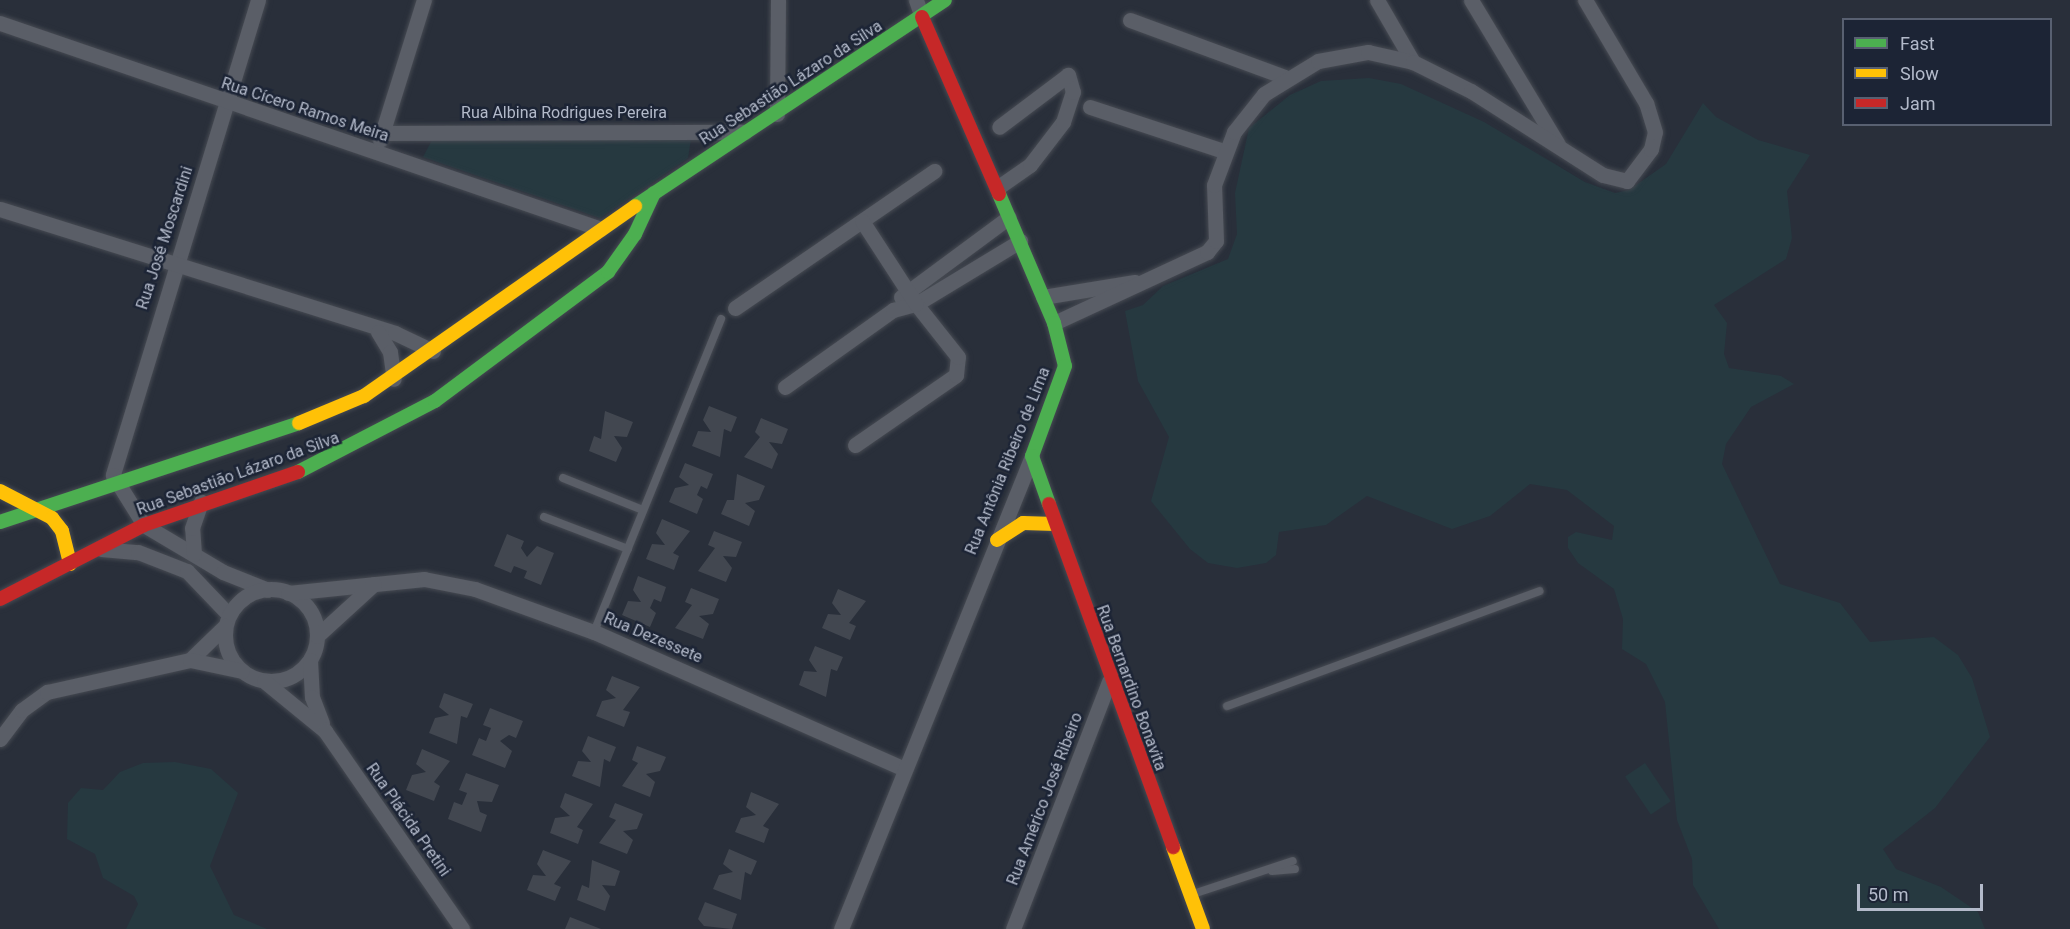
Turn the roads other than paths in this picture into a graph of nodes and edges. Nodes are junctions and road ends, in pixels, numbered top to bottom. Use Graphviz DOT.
graph roads {
  1 [pos="258,0"];
  2 [pos="424,0"];
  3 [pos="778,0"];
  4 [pos="916,0"];
  5 [pos="945,0"];
  6 [pos="1377,0"];
  7 [pos="1471,0"];
  8 [pos="1585,0"];
  9 [pos="922,17"];
  10 [pos="1130,20"];
  11 [pos="0,23"];
  12 [pos="1413,62"];
  13 [pos="1286,77"];
  14 [pos="228,105"];
  15 [pos="1090,106"];
  16 [pos="777,114"];
  17 [pos="999,127"];
  18 [pos="745,132"];
  19 [pos="383,133"];
  20 [pos="1560,148"];
  21 [pos="1224,151"];
  22 [pos="376,152"];
  23 [pos="934,171"];
  24 [pos="997,188"];
  25 [pos="654,193"];
  26 [pos="0,209"];
  27 [pos="1010,217"];
  28 [pos="862,220"];
  29 [pos="601,229"];
  30 [pos="1020,241"];
  31 [pos="174,267"];
  32 [pos="1135,282"];
  33 [pos="905,288"];
  34 [pos="1043,297"];
  35 [pos="916,304"];
  36 [pos="735,308"];
  37 [pos="893,310"];
  38 [pos="721,319"];
  39 [pos="1054,323"];
  40 [pos="378,332"];
  41 [pos="433,351"];
  42 [pos="394,379"];
  43 [pos="785,387"];
  44 [pos="855,445"];
  45 [pos="1032,456"];
  46 [pos="563,477"];
  47 [pos="116,488"];
  48 [pos="0,491"];
  49 [pos="201,502"];
  50 [pos="38,508"];
  51 [pos="643,510"];
  52 [pos="544,517"];
  53 [pos="0,522"];
  54 [pos="1055,524"];
  55 [pos="144,525"];
  56 [pos="997,540"];
  57 [pos="101,549"];
  58 [pos="628,549"];
  59 [pos="194,554"];
  60 [pos="70,564"];
  61 [pos="376,583"];
  62 [pos="268,590"];
  63 [pos="1540,591"];
  64 [pos="288,593"];
  65 [pos="0,599"];
  66 [pos="227,621"];
  67 [pos="594,632"];
  68 [pos="317,636"];
  69 [pos="190,660"];
  70 [pos="310,660"];
  71 [pos="242,671"];
  72 [pos="264,681"];
  73 [pos="1109,681"];
  74 [pos="1227,706"];
  75 [pos="325,731"];
  76 [pos="0,739"];
  77 [pos="904,769"];
  78 [pos="1294,865"];
  79 [pos="1192,895"];
  80 [pos="462,929"];
  81 [pos="841,929"];
  82 [pos="1013,929"];
  83 [pos="1203,929"];
  1 -- 14 [label="street, Rua José Moscardini"];
  2 -- 19 [label="street"];
  3 -- 16 [label="street"];
  4 -- 9 [label="street, Rua Antônia Ribeiro de Lima"];
  5 -- 9 [label="street, Rua Sebastião Lázaro da Silva"];
  6 -- 12 [label="street"];
  7 -- 20 [label="street"];
  8 -- 20 [label="street"];
  9 -- 16 [label="street, Rua Sebastião Lázaro da Silva"];
  9 -- 24 [label="street, Rua Antônia Ribeiro de Lima"];
  10 -- 13 [label="street"];
  11 -- 14 [label="street, Rua Cícero Ramos Meira"];
  12 -- 13 [label="street"];
  12 -- 20 [label="street"];
  13 -- 21 [label="street"];
  14 -- 22 [label="street, Rua Cícero Ramos Meira"];
  14 -- 31 [label="street, Rua José Moscardini"];
  15 -- 21 [label="street"];
  16 -- 18 [label="street, Rua Sebastião Lázaro da Silva"];
  17 -- 24 [label="street"];
  18 -- 19 [label="street, Rua Albina Rodrigues Pereira"];
  18 -- 25 [label="street, Rua Sebastião Lázaro da Silva"];
  19 -- 22 [label="street"];
  21 -- 32 [label="street"];
  22 -- 29 [label="street, Rua Cícero Ramos Meira"];
  23 -- 28 [label="street"];
  24 -- 27 [label="street, Rua Antônia Ribeiro de Lima"];
  25 -- 29 [label="street, Rua Sebastião Lázaro da Silva"];
  25 -- 49 [label="street, Rua Sebastião Lázaro da Silva"];
  26 -- 31 [label="street"];
  27 -- 30 [label="street, Rua Antônia Ribeiro de Lima"];
  27 -- 33 [label="street"];
  28 -- 33 [label="street"];
  28 -- 36 [label="street"];
  29 -- 41 [label="street, Rua Sebastião Lázaro da Silva"];
  30 -- 34 [label="street, Rua Antônia Ribeiro de Lima"];
  30 -- 35 [label="street"];
  31 -- 40 [label="street"];
  31 -- 47 [label="street, Rua José Moscardini"];
  32 -- 34 [label="street"];
  32 -- 39 [label="street"];
  33 -- 35 [label="street"];
  33 -- 37 [label="street"];
  34 -- 39 [label="street, Rua Antônia Ribeiro de Lima"];
  35 -- 37 [label="street"];
  35 -- 44 [label="street"];
  37 -- 43 [label="street"];
  38 -- 51 [label="lane"];
  39 -- 45 [label="street, Rua Antônia Ribeiro de Lima"];
  40 -- 41 [label="street"];
  40 -- 42 [label="street"];
  41 -- 42 [label="street, Rua Sebastião Lázaro da Silva"];
  42 -- 47 [label="street, Rua Sebastião Lázaro da Silva"];
  45 -- 54 [label="street, Rua Bernardino Bonavita"];
  45 -- 56 [label="street, Rua Antônia Ribeiro de Lima"];
  46 -- 51 [label="lane"];
  47 -- 50 [label="street, Rua Sebastião Lázaro da Silva"];
  47 -- 55 [label="street"];
  48 -- 50 [label="street"];
  49 -- 55 [label="street, Rua Sebastião Lázaro da Silva"];
  49 -- 59 [label="street"];
  50 -- 53 [label="street, Rua Sebastião Lázaro da Silva"];
  50 -- 60 [label="street"];
  51 -- 58 [label="lane"];
  52 -- 58 [label="lane"];
  54 -- 56 [label="street"];
  54 -- 73 [label="street, Rua Bernardino Bonavita"];
  55 -- 57 [label="street, Rua Sebastião Lázaro da Silva"];
  55 -- 59 [label="street"];
  56 -- 77 [label="street, Rua Antônia Ribeiro de Lima"];
  57 -- 60 [label="street, Rua Sebastião Lázaro da Silva"];
  57 -- 66 [label="street"];
  58 -- 67 [label="lane"];
  59 -- 62 [label="street"];
  60 -- 65 [label="street, Rua Sebastião Lázaro da Silva"];
  61 -- 64 [label="street, Rua Dezessete"];
  61 -- 67 [label="street, Rua Dezessete"];
  61 -- 68 [label="street"];
  62 -- 64 [label="street"];
  62 -- 66 [label="street"];
  63 -- 74 [label="lane"];
  64 -- 68 [label="street"];
  66 -- 69 [label="street"];
  66 -- 71 [label="street"];
  67 -- 77 [label="street, Rua Dezessete"];
  68 -- 70 [label="street"];
  69 -- 71 [label="street"];
  69 -- 76 [label="street"];
  70 -- 72 [label="street"];
  70 -- 75 [label="street, Rua Plácida Pretini"];
  71 -- 72 [label="street"];
  72 -- 75 [label="street, Rua Plácida Pretini"];
  73 -- 79 [label="street, Rua Bernardino Bonavita"];
  73 -- 82 [label="street, Rua Américo José Ribeiro"];
  75 -- 80 [label="street, Rua Plácida Pretini"];
  77 -- 81 [label="street, Rua Antônia Ribeiro de Lima"];
  78 -- 79 [label="lane"];
  79 -- 83 [label="street, Rua Bernardino Bonavita"];
}
